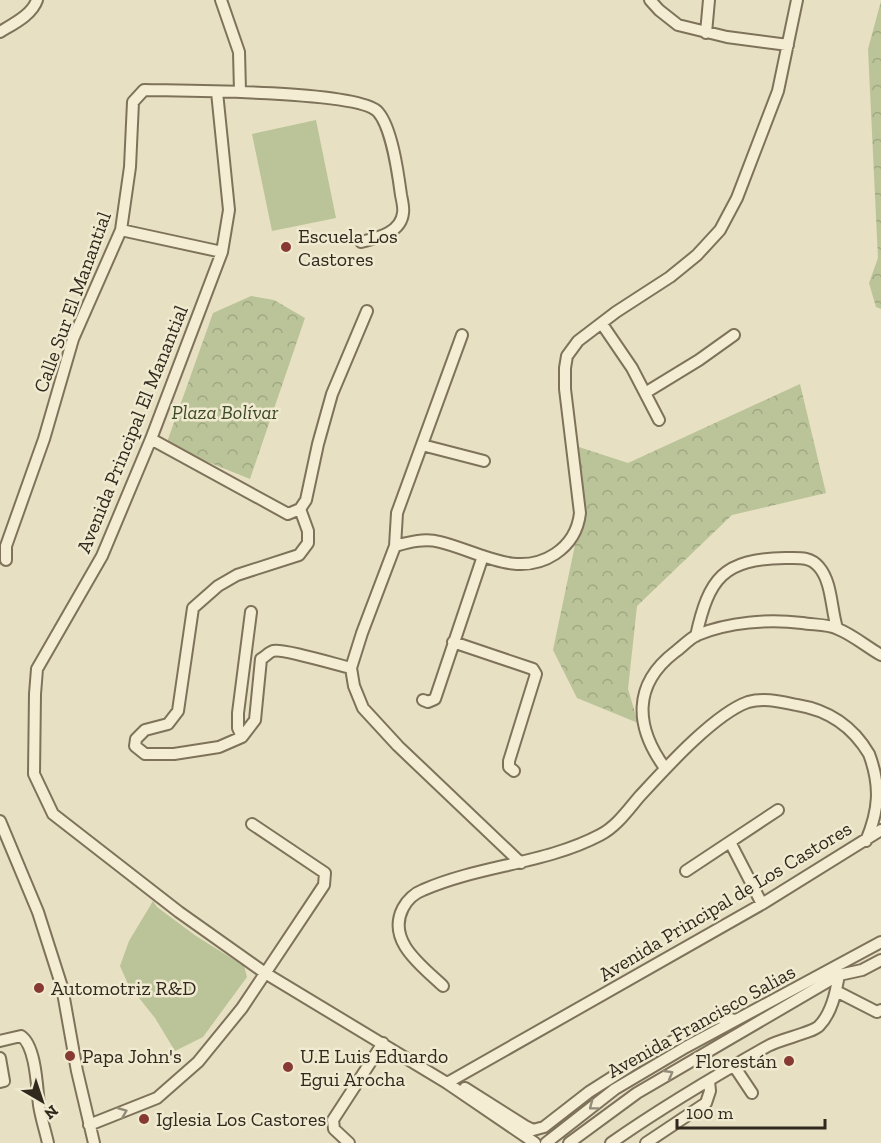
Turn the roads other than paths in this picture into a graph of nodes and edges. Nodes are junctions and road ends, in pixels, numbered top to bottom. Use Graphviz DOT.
graph roads {
  1 [pos="37,0"];
  2 [pos="221,0"];
  3 [pos="650,0"];
  4 [pos="710,0"];
  5 [pos="797,0"];
  6 [pos="0,32"];
  7 [pos="706,33"];
  8 [pos="788,45"];
  9 [pos="240,91"];
  10 [pos="217,92"];
  11 [pos="121,230"];
  12 [pos="361,242"];
  13 [pos="222,252"];
  14 [pos="367,311"];
  15 [pos="602,324"];
  16 [pos="462,335"];
  17 [pos="734,335"];
  18 [pos="645,393"];
  19 [pos="659,420"];
  20 [pos="151,439"];
  21 [pos="422,445"];
  22 [pos="484,461"];
  23 [pos="300,509"];
  24 [pos="395,546"];
  25 [pos="483,556"];
  26 [pos="6,560"];
  27 [pos="251,612"];
  28 [pos="837,628"];
  29 [pos="696,636"];
  30 [pos="453,642"];
  31 [pos="881,656"];
  32 [pos="351,668"];
  33 [pos="423,700"];
  34 [pos="242,737"];
  35 [pos="665,768"];
  36 [pos="514,771"];
  37 [pos="778,810"];
  38 [pos="0,821"];
  39 [pos="252,824"];
  40 [pos="881,830"];
  41 [pos="866,841"];
  42 [pos="730,842"];
  43 [pos="521,863"];
  44 [pos="686,870"];
  45 [pos="762,904"];
  46 [pos="881,942"];
  47 [pos="881,960"];
  48 [pos="265,973"];
  49 [pos="839,975"];
  50 [pos="443,986"];
  51 [pos="836,991"];
  52 [pos="881,1010"];
  53 [pos="735,1020"];
  54 [pos="0,1041"];
  55 [pos="383,1042"];
  56 [pos="0,1058"];
  57 [pos="734,1066"];
  58 [pos="709,1081"];
  59 [pos="0,1082"];
  60 [pos="447,1083"];
  61 [pos="752,1093"];
  62 [pos="89,1125"];
  63 [pos="48,1143"];
  64 [pos="94,1143"];
  65 [pos="349,1143"];
  66 [pos="535,1143"];
  67 [pos="546,1143"];
  68 [pos="569,1143"];
  69 [pos="611,1143"];
  70 [pos="646,1143"];
  1 -- 6 [label="street"];
  2 -- 9 [label="street"];
  3 -- 7 [label="street"];
  4 -- 7 [label="street"];
  5 -- 8 [label="street"];
  7 -- 8 [label="street"];
  8 -- 15 [label="street"];
  9 -- 10 [label="street"];
  9 -- 12 [label="street"];
  10 -- 11 [label="street, Calle Sur El Manantial"];
  10 -- 13 [label="street, Avenida Principal El Manantial"];
  11 -- 13 [label="street"];
  11 -- 26 [label="street, Calle Sur El Manantial"];
  13 -- 20 [label="street, Avenida Principal El Manantial"];
  14 -- 23 [label="street"];
  15 -- 18 [label="street"];
  15 -- 25 [label="street"];
  16 -- 21 [label="street"];
  17 -- 18 [label="street"];
  18 -- 19 [label="street"];
  20 -- 23 [label="street"];
  20 -- 48 [label="street, Avenida Principal El Manantial"];
  21 -- 22 [label="street"];
  21 -- 24 [label="street"];
  23 -- 34 [label="street"];
  24 -- 25 [label="street"];
  24 -- 32 [label="street"];
  25 -- 30 [label="street"];
  27 -- 34 [label="street"];
  28 -- 29 [label="street"];
  28 -- 29 [label="street"];
  28 -- 31 [label="street"];
  29 -- 35 [label="street"];
  30 -- 33 [label="street"];
  30 -- 36 [label="street"];
  32 -- 34 [label="street"];
  32 -- 43 [label="street"];
  35 -- 41 [label="street, Avenida Principal de Los Castores"];
  35 -- 43 [label="street, Avenida Principal de Los Castores"];
  37 -- 42 [label="street"];
  38 -- 62 [label="street"];
  39 -- 48 [label="street"];
  40 -- 41 [label="street"];
  41 -- 45 [label="street, Avenida Principal de Los Castores"];
  42 -- 44 [label="street"];
  42 -- 45 [label="street"];
  43 -- 50 [label="street, Avenida Principal de Los Castores"];
  45 -- 60 [label="street, Avenida Principal de Los Castores"];
  46 -- 53 [label="street, Avenida Francisco Salias"];
  47 -- 49 [label="street, Avenida Francisco Salias"];
  48 -- 55 [label="street, Avenida Principal El Manantial"];
  62 -- 48 [label="street, one-way"];
  49 -- 51 [label="street"];
  68 -- 49 [label="street, Avenida Francisco Salias, one-way"];
  51 -- 52 [label="street"];
  51 -- 57 [label="street"];
  53 -- 60 [label="street"];
  53 -- 67 [label="street, Avenida Francisco Salias, one-way"];
  54 -- 63 [label="street"];
  55 -- 60 [label="street, Avenida Principal El Manantial"];
  55 -- 65 [label="street"];
  56 -- 59 [label="street"];
  57 -- 58 [label="street"];
  57 -- 61 [label="street"];
  58 -- 69 [label="street"];
  58 -- 70 [label="street"];
  60 -- 66 [label="street"];
  62 -- 64 [label="street"];
}
